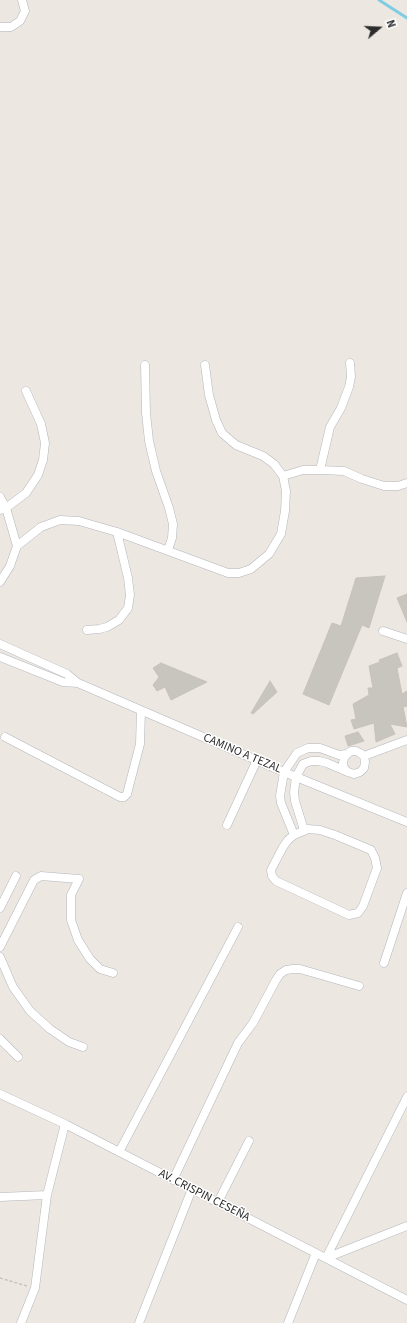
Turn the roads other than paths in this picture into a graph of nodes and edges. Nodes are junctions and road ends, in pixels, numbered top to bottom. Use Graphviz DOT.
graph roads {
  1 [pos="22,0"];
  2 [pos="0,27"];
  3 [pos="350,363"];
  4 [pos="145,364"];
  5 [pos="205,365"];
  6 [pos="26,391"];
  7 [pos="320,470"];
  8 [pos="283,476"];
  9 [pos="407,483"];
  10 [pos="0,497"];
  11 [pos="3,509"];
  12 [pos="117,532"];
  13 [pos="17,546"];
  14 [pos="168,550"];
  15 [pos="0,582"];
  16 [pos="87,630"];
  17 [pos="383,631"];
  18 [pos="407,639"];
  19 [pos="0,644"];
  20 [pos="0,657"];
  21 [pos="78,683"];
  22 [pos="141,711"];
  23 [pos="5,737"];
  24 [pos="407,740"];
  25 [pos="347,754"];
  26 [pos="364,756"];
  27 [pos="257,760"];
  28 [pos="284,772"];
  29 [pos="348,772"];
  30 [pos="296,777"];
  31 [pos="407,822"];
  32 [pos="227,825"];
  33 [pos="304,830"];
  34 [pos="294,835"];
  35 [pos="16,876"];
  36 [pos="407,893"];
  37 [pos="0,908"];
  38 [pos="238,927"];
  39 [pos="0,947"];
  40 [pos="0,957"];
  41 [pos="384,963"];
  42 [pos="113,973"];
  43 [pos="359,986"];
  44 [pos="0,1039"];
  45 [pos="83,1047"];
  46 [pos="18,1057"];
  47 [pos="0,1094"];
  48 [pos="407,1097"];
  49 [pos="65,1124"];
  50 [pos="249,1141"];
  51 [pos="119,1152"];
  52 [pos="173,1180"];
  53 [pos="192,1189"];
  54 [pos="47,1195"];
  55 [pos="0,1197"];
  56 [pos="218,1202"];
  57 [pos="407,1226"];
  58 [pos="316,1253"];
  59 [pos="326,1258"];
  60 [pos="407,1300"];
  61 [pos="22,1323"];
  62 [pos="139,1323"];
  63 [pos="288,1323"];
  1 -- 2 [label="street"];
  3 -- 7 [label="street"];
  4 -- 14 [label="street"];
  5 -- 8 [label="street"];
  6 -- 11 [label="street"];
  7 -- 8 [label="street"];
  7 -- 9 [label="street"];
  8 -- 14 [label="street"];
  10 -- 11 [label="street"];
  11 -- 13 [label="street"];
  12 -- 13 [label="street"];
  12 -- 14 [label="street"];
  12 -- 16 [label="street"];
  13 -- 15 [label="street"];
  17 -- 18 [label="street"];
  19 -- 21 [label="street, CAMINO A TEZAL"];
  20 -- 21 [label="street, CAMINO A TEZAL"];
  21 -- 22 [label="street, CAMINO A TEZAL"];
  22 -- 23 [label="street"];
  22 -- 27 [label="street, CAMINO A TEZAL"];
  24 -- 26 [label="street"];
  25 -- 26 [label="street"];
  25 -- 28 [label="street"];
  25 -- 29 [label="street"];
  26 -- 29 [label="street"];
  27 -- 28 [label="street, CAMINO A TEZAL"];
  27 -- 32 [label="street"];
  28 -- 30 [label="street, CAMINO A TEZAL"];
  28 -- 34 [label="street"];
  29 -- 30 [label="street"];
  30 -- 31 [label="street, CAMINO A TEZAL"];
  30 -- 33 [label="street"];
  33 -- 34 [label="street"];
  33 -- 34 [label="street"];
  35 -- 37 [label="street"];
  36 -- 41 [label="street"];
  38 -- 51 [label="street"];
  39 -- 42 [label="street"];
  40 -- 45 [label="street"];
  43 -- 52 [label="street"];
  44 -- 46 [label="street"];
  47 -- 49 [label="street, AV. CRISPIN CESEÑA"];
  48 -- 59 [label="street"];
  49 -- 51 [label="street, AV. CRISPIN CESEÑA"];
  49 -- 54 [label="street"];
  50 -- 56 [label="street"];
  51 -- 52 [label="street, AV. CRISPIN CESEÑA"];
  52 -- 53 [label="street, AV. CRISPIN CESEÑA"];
  53 -- 56 [label="street, AV. CRISPIN CESEÑA"];
  53 -- 62 [label="street"];
  54 -- 55 [label="street"];
  54 -- 61 [label="street"];
  56 -- 58 [label="street, AV. CRISPIN CESEÑA"];
  57 -- 59 [label="street"];
  58 -- 59 [label="street, AV. CRISPIN CESEÑA"];
  58 -- 63 [label="street"];
  59 -- 60 [label="street, AV. CRISPIN CESEÑA"];
}
